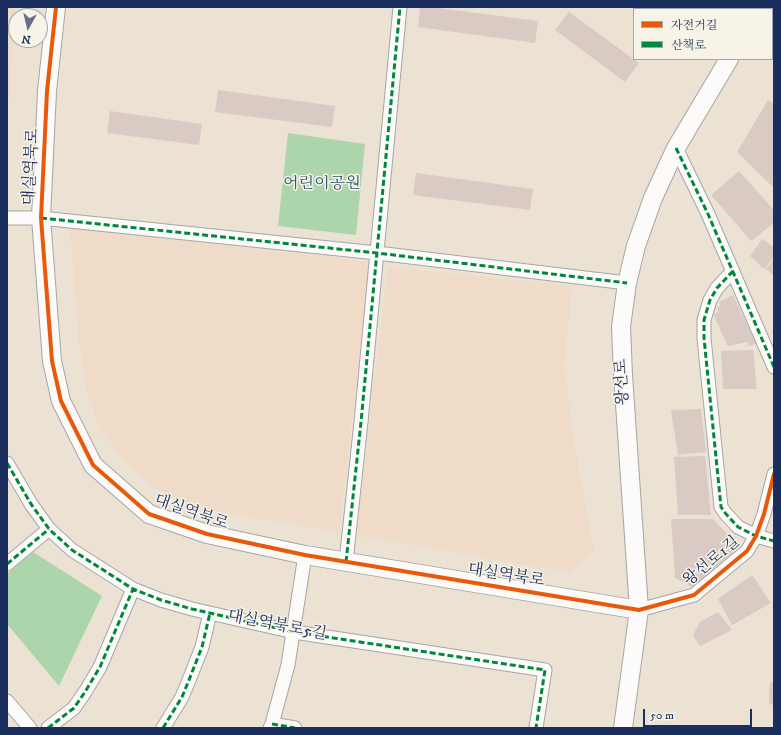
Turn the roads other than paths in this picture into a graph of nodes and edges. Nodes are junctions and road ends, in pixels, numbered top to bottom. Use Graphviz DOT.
graph roads {
  1 [pos="56,7"];
  2 [pos="400,7"];
  3 [pos="727,60"];
  4 [pos="676,148"];
  5 [pos="7,218"];
  6 [pos="41,218"];
  7 [pos="377,253"];
  8 [pos="733,271"];
  9 [pos="627,283"];
  10 [pos="774,367"];
  11 [pos="7,463"];
  12 [pos="774,474"];
  13 [pos="49,529"];
  14 [pos="756,536"];
  15 [pos="774,541"];
  16 [pos="305,555"];
  17 [pos="346,562"];
  18 [pos="7,564"];
  19 [pos="133,589"];
  20 [pos="639,610"];
  21 [pos="210,613"];
  22 [pos="294,632"];
  23 [pos="7,701"];
  24 [pos="271,726"];
  25 [pos="30,728"];
  26 [pos="48,728"];
  27 [pos="163,728"];
  28 [pos="295,728"];
  29 [pos="536,728"];
  30 [pos="623,728"];
  1 -- 6 [label="street, 대실역북로"];
  2 -- 7 [label="street"];
  3 -- 4 [label="street, 왕선로"];
  4 -- 8 [label="street"];
  4 -- 9 [label="street, 왕선로"];
  5 -- 6 [label="street"];
  6 -- 7 [label="street"];
  6 -- 16 [label="street, 대실역북로"];
  7 -- 9 [label="street"];
  7 -- 17 [label="street"];
  8 -- 10 [label="street"];
  8 -- 14 [label="street"];
  9 -- 20 [label="street, 왕선로"];
  11 -- 13 [label="street, 대실역북로5길"];
  12 -- 14 [label="street, 왕선로1길"];
  13 -- 18 [label="street"];
  13 -- 19 [label="street, 대실역북로5길"];
  14 -- 15 [label="street"];
  14 -- 20 [label="street, 왕선로1길"];
  16 -- 17 [label="street, 대실역북로"];
  16 -- 22 [label="street"];
  17 -- 20 [label="street, 대실역북로"];
  19 -- 21 [label="street, 대실역북로5길"];
  19 -- 26 [label="street"];
  20 -- 30 [label="street, 왕선로"];
  21 -- 22 [label="street, 대실역북로5길"];
  21 -- 27 [label="street"];
  22 -- 24 [label="street"];
  22 -- 29 [label="street, 대실역북로5길"];
  23 -- 25 [label="street"];
  24 -- 28 [label="street"];
}
